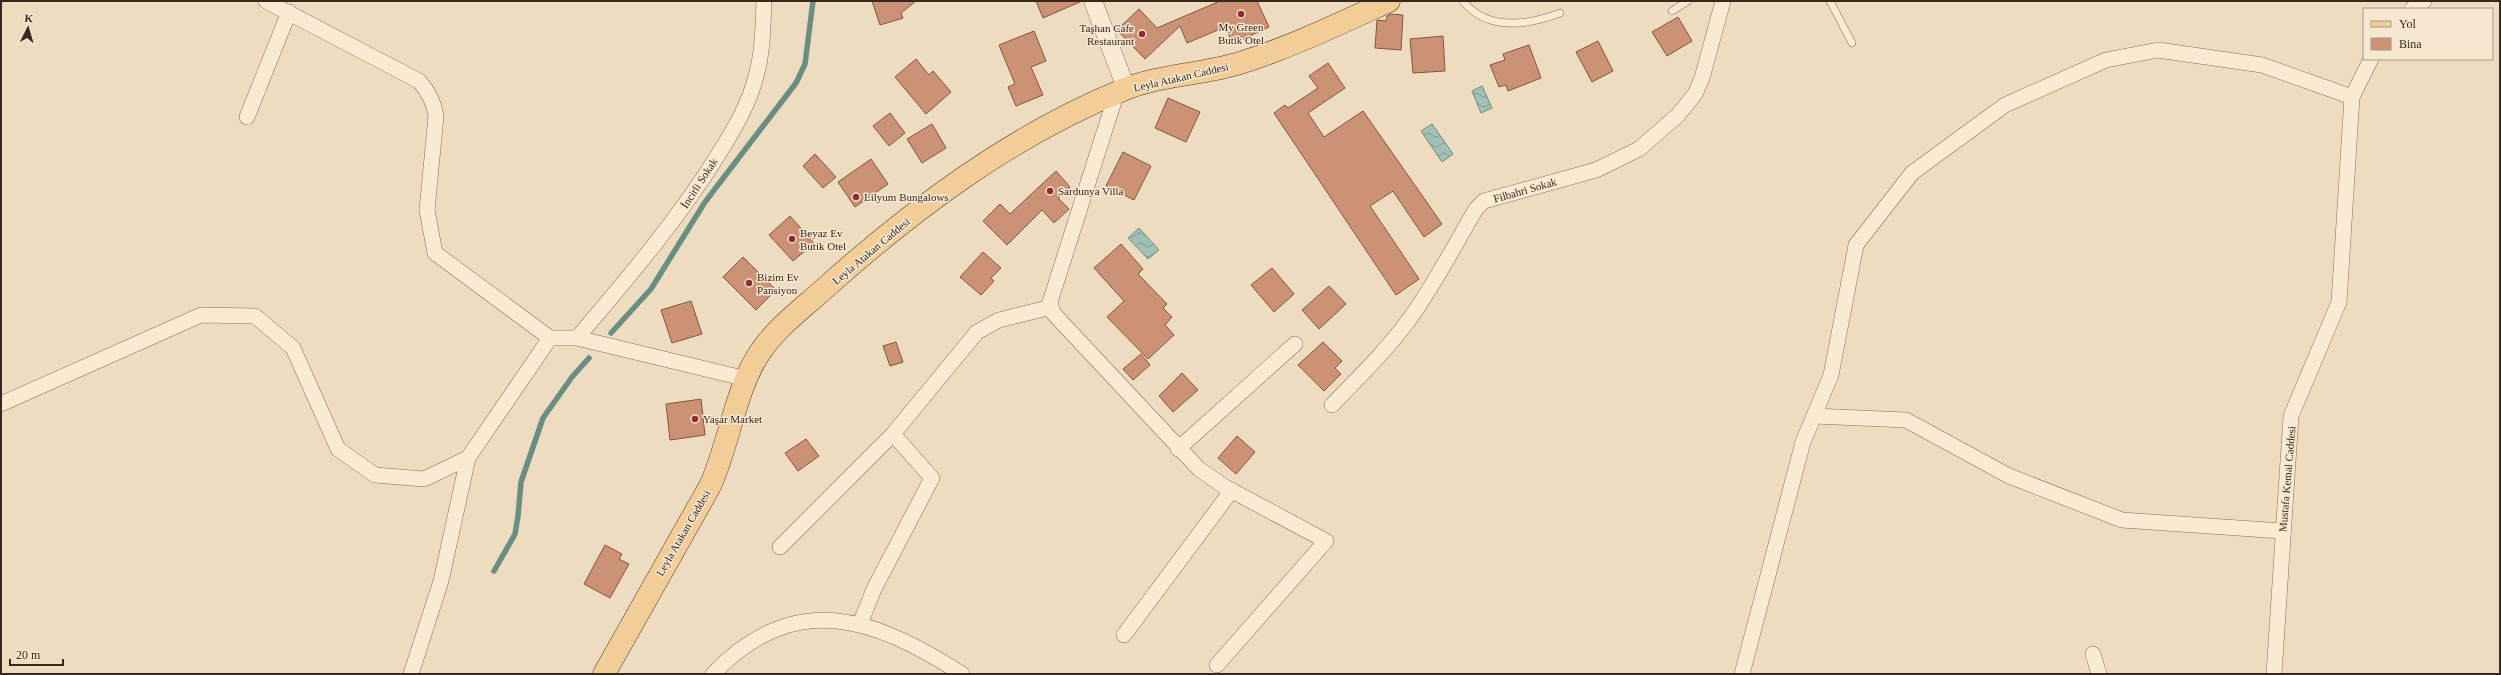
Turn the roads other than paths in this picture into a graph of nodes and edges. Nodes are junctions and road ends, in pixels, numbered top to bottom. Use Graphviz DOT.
graph roads {
  1 [pos="266,1"];
  2 [pos="764,1"];
  3 [pos="1093,1"];
  4 [pos="1389,1"];
  5 [pos="1463,1"];
  6 [pos="1688,1"];
  7 [pos="1723,1"];
  8 [pos="1830,1"];
  9 [pos="2424,1"];
  10 [pos="2414,8"];
  11 [pos="1672,11"];
  12 [pos="289,12"];
  13 [pos="1560,13"];
  14 [pos="1852,43"];
  15 [pos="2370,60"];
  16 [pos="1121,90"];
  17 [pos="2352,97"];
  18 [pos="247,117"];
  19 [pos="1051,307"];
  20 [pos="550,338"];
  21 [pos="577,338"];
  22 [pos="1295,344"];
  23 [pos="747,379"];
  24 [pos="1,404"];
  25 [pos="1332,405"];
  26 [pos="1814,416"];
  27 [pos="893,434"];
  28 [pos="1178,449"];
  29 [pos="468,458"];
  30 [pos="1232,490"];
  31 [pos="2282,531"];
  32 [pos="780,547"];
  33 [pos="860,624"];
  34 [pos="1124,635"];
  35 [pos="2093,654"];
  36 [pos="1217,664"];
  37 [pos="411,674"];
  38 [pos="604,674"];
  39 [pos="713,674"];
  40 [pos="962,674"];
  41 [pos="1742,674"];
  42 [pos="2099,674"];
  43 [pos="2274,674"];
  1 -- 12 [label="street"];
  2 -- 21 [label="street, İncirli Sokak"];
  3 -- 16 [label="street"];
  4 -- 16 [label="main road, Leyla Atakan Caddesi"];
  5 -- 13 [label="lane"];
  6 -- 11 [label="lane"];
  7 -- 25 [label="street, Filbahri Sokak"];
  8 -- 14 [label="lane"];
  9 -- 10 [label="street"];
  12 -- 18 [label="street"];
  12 -- 20 [label="street"];
  15 -- 17 [label="street, Mustafa Kemal Caddesi"];
  16 -- 19 [label="street"];
  16 -- 23 [label="main road, Leyla Atakan Caddesi"];
  17 -- 26 [label="street"];
  17 -- 31 [label="street, Mustafa Kemal Caddesi"];
  19 -- 27 [label="street"];
  19 -- 28 [label="street"];
  20 -- 21 [label="street"];
  20 -- 29 [label="street"];
  21 -- 23 [label="street"];
  22 -- 28 [label="street"];
  23 -- 38 [label="main road, Leyla Atakan Caddesi"];
  24 -- 29 [label="street"];
  26 -- 31 [label="street"];
  26 -- 41 [label="street"];
  27 -- 32 [label="street"];
  27 -- 33 [label="street"];
  28 -- 30 [label="street"];
  29 -- 37 [label="street"];
  30 -- 34 [label="street"];
  30 -- 36 [label="street"];
  31 -- 43 [label="street, Mustafa Kemal Caddesi"];
  33 -- 39 [label="street"];
  33 -- 40 [label="street"];
  35 -- 42 [label="street"];
}
